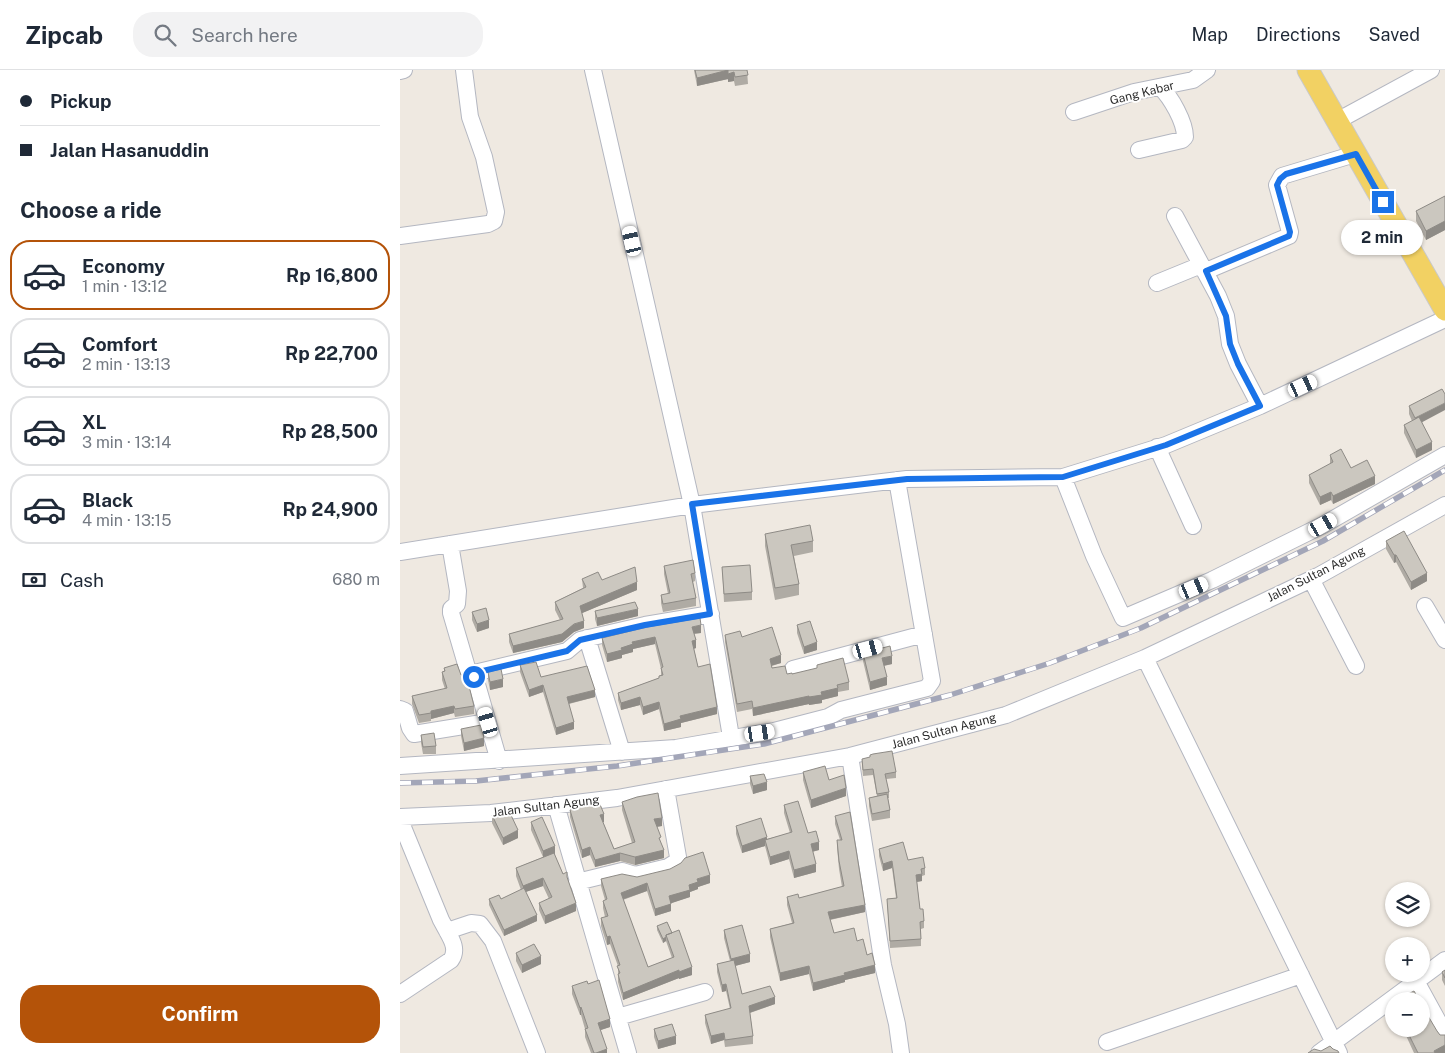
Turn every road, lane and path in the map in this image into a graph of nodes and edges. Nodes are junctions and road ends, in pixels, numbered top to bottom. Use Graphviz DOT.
graph roads {
  1 [pos="404,70"];
  2 [pos="464,70"];
  3 [pos="593,70"];
  4 [pos="1207,70"];
  5 [pos="1308,70"];
  6 [pos="1431,70"];
  7 [pos="400,71"];
  8 [pos="1160,87"];
  9 [pos="1074,112"];
  10 [pos="1337,121"];
  11 [pos="1139,150"];
  12 [pos="1356,154"];
  13 [pos="1175,216"];
  14 [pos="400,236"];
  15 [pos="1204,268"];
  16 [pos="1157,283"];
  17 [pos="1445,310"];
  18 [pos="1445,319"];
  19 [pos="1260,406"];
  20 [pos="1157,447"];
  21 [pos="1445,455"];
  22 [pos="1063,477"];
  23 [pos="908,479"];
  24 [pos="692,504"];
  25 [pos="1445,504"];
  26 [pos="1194,526"];
  27 [pos="450,544"];
  28 [pos="400,552"];
  29 [pos="1311,579"];
  30 [pos="1425,606"];
  31 [pos="710,614"];
  32 [pos="924,634"];
  33 [pos="587,638"];
  34 [pos="1445,640"];
  35 [pos="1145,658"];
  36 [pos="1356,666"];
  37 [pos="793,669"];
  38 [pos="470,674"];
  39 [pos="400,709"];
  40 [pos="488,722"];
  41 [pos="731,737"];
  42 [pos="622,752"];
  43 [pos="850,756"];
  44 [pos="500,761"];
  45 [pos="400,766"];
  46 [pos="666,789"];
  47 [pos="556,805"];
  48 [pos="400,818"];
  49 [pos="577,882"];
  50 [pos="446,931"];
  51 [pos="1445,960"];
  52 [pos="1430,971"];
  53 [pos="1301,976"];
  54 [pos="1415,982"];
  55 [pos="1417,982"];
  56 [pos="705,992"];
  57 [pos="400,994"];
  58 [pos="618,1017"];
  59 [pos="1445,1034"];
  60 [pos="1107,1042"];
  61 [pos="1336,1048"];
  62 [pos="537,1053"];
  63 [pos="628,1053"];
  64 [pos="901,1053"];
  65 [pos="1319,1053"];
  1 -- 7 [label="street"];
  2 -- 14 [label="street"];
  3 -- 24 [label="street"];
  4 -- 8 [label="street, Gang Kabar"];
  5 -- 10 [label="main road"];
  6 -- 10 [label="street"];
  8 -- 9 [label="street, Gang Kabar"];
  8 -- 11 [label="street"];
  10 -- 12 [label="main road"];
  12 -- 15 [label="street"];
  12 -- 17 [label="main road"];
  13 -- 15 [label="street"];
  15 -- 16 [label="street"];
  15 -- 19 [label="street"];
  18 -- 19 [label="street"];
  19 -- 20 [label="street"];
  20 -- 22 [label="street"];
  20 -- 26 [label="street"];
  21 -- 22 [label="street"];
  22 -- 23 [label="street"];
  23 -- 24 [label="street"];
  23 -- 32 [label="street"];
  24 -- 27 [label="street"];
  24 -- 31 [label="street"];
  25 -- 29 [label="street, Jalan Sultan Agung"];
  27 -- 28 [label="street"];
  27 -- 38 [label="street"];
  29 -- 35 [label="street, Jalan Sultan Agung"];
  29 -- 36 [label="street"];
  30 -- 34 [label="street"];
  31 -- 33 [label="street"];
  31 -- 41 [label="street"];
  32 -- 37 [label="street"];
  32 -- 41 [label="street"];
  33 -- 38 [label="street"];
  33 -- 42 [label="street"];
  35 -- 43 [label="street, Jalan Sultan Agung"];
  35 -- 53 [label="street"];
  38 -- 40 [label="street"];
  39 -- 40 [label="street"];
  40 -- 44 [label="street"];
  41 -- 42 [label="street"];
  42 -- 44 [label="street"];
  43 -- 46 [label="street, Jalan Sultan Agung"];
  43 -- 64 [label="street"];
  44 -- 45 [label="street"];
  46 -- 47 [label="street, Jalan Sultan Agung"];
  46 -- 49 [label="street"];
  47 -- 48 [label="street, Jalan Sultan Agung"];
  47 -- 49 [label="street"];
  48 -- 50 [label="street"];
  49 -- 58 [label="street"];
  50 -- 57 [label="street"];
  50 -- 62 [label="street"];
  51 -- 52 [label="street"];
  53 -- 60 [label="street"];
  53 -- 61 [label="street"];
  54 -- 61 [label="street"];
  55 -- 59 [label="street"];
  56 -- 58 [label="street"];
  58 -- 63 [label="street"];
  61 -- 65 [label="street"];
}
